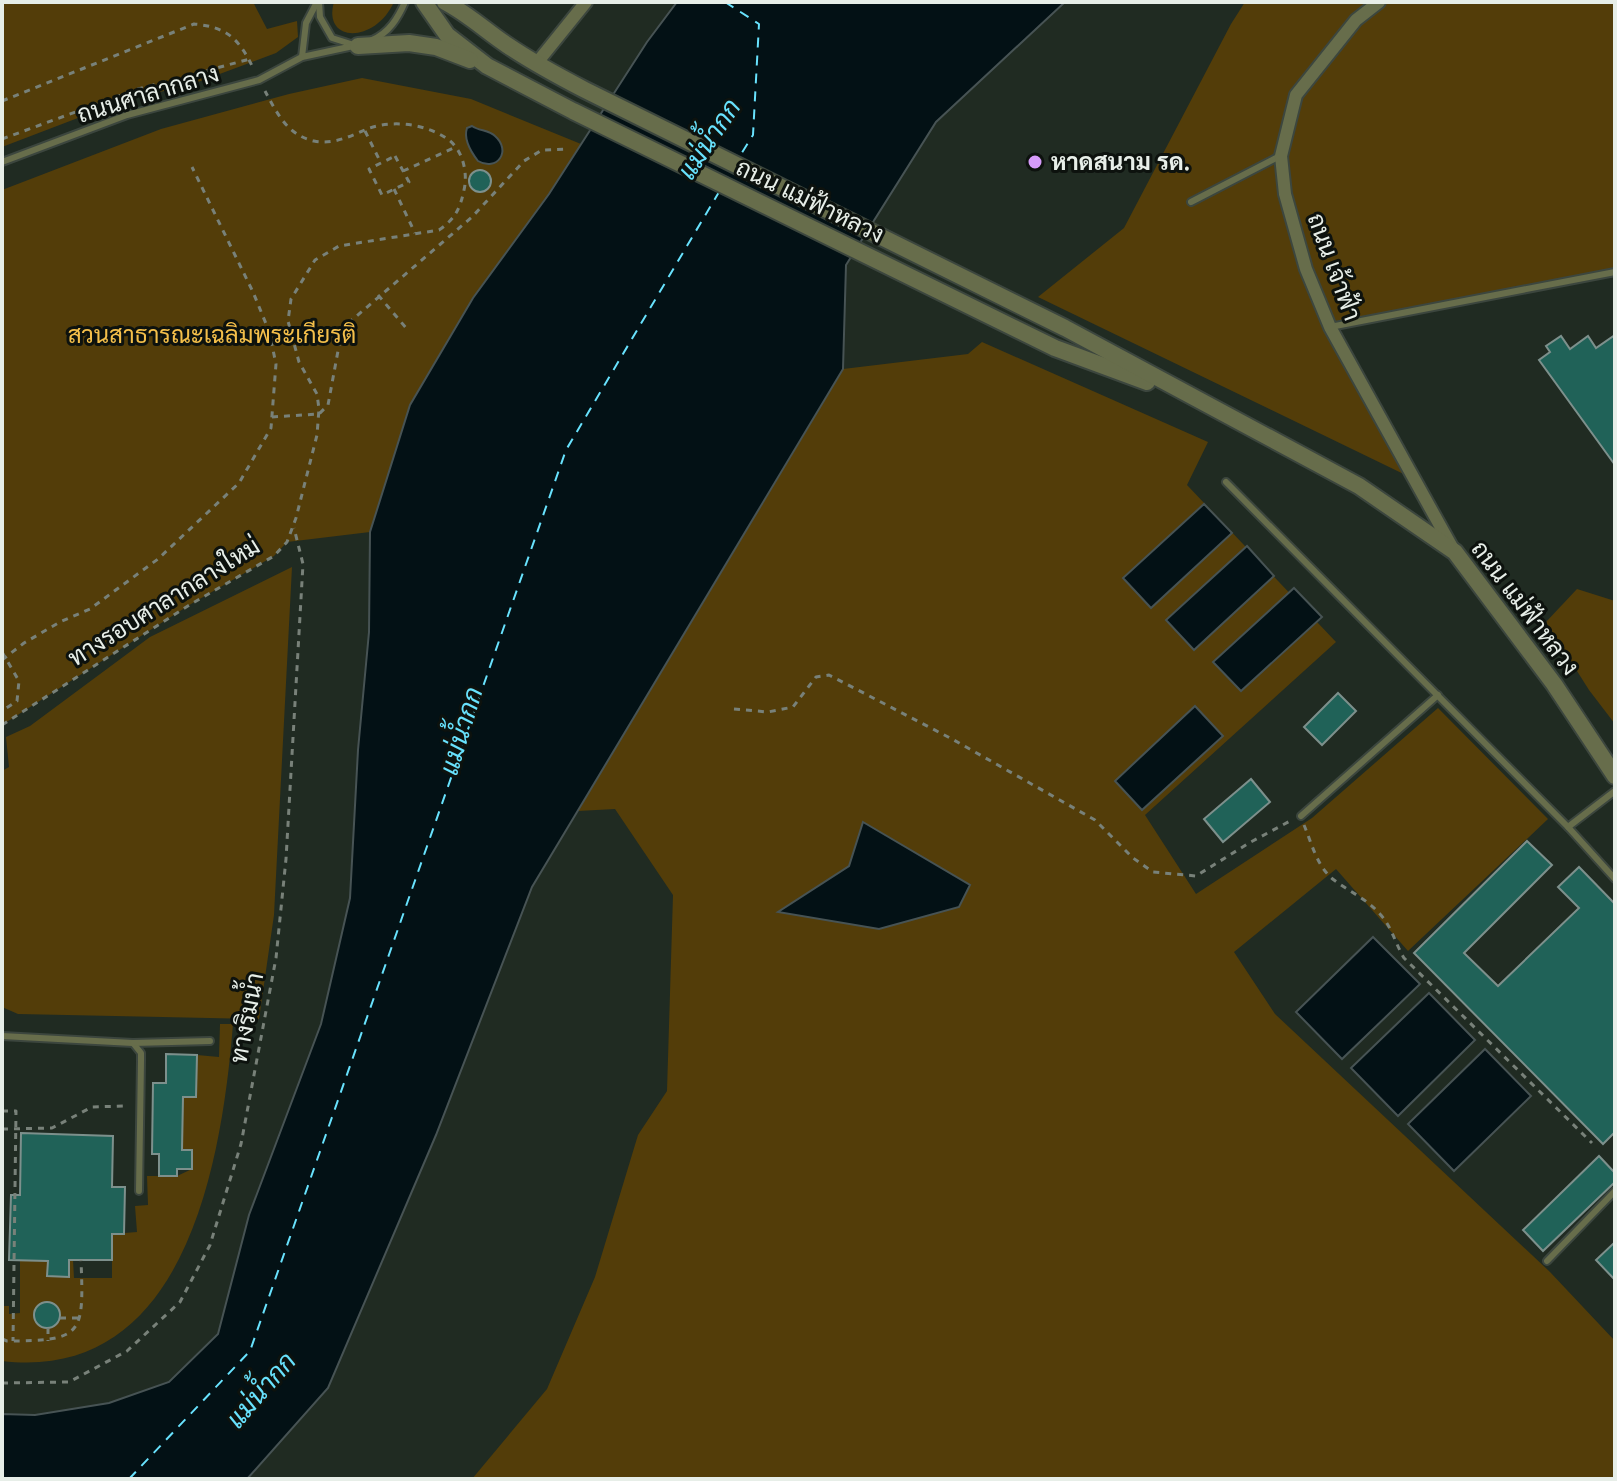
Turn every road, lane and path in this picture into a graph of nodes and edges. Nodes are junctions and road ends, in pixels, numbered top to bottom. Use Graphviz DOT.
graph roads {
  1 [pos="318,2"];
  2 [pos="405,2"];
  3 [pos="424,2"];
  4 [pos="445,2"];
  5 [pos="586,2"];
  6 [pos="1379,2"];
  7 [pos="358,46"];
  8 [pos="302,57"];
  9 [pos="536,64"];
  10 [pos="487,66"];
  11 [pos="269,99"];
  12 [pos="2,101"];
  13 [pos="365,131"];
  14 [pos="2,139"];
  15 [pos="456,147"];
  16 [pos="569,149"];
  17 [pos="1281,156"];
  18 [pos="2,162"];
  19 [pos="381,163"];
  20 [pos="192,167"];
  21 [pos="403,171"];
  22 [pos="394,189"];
  23 [pos="1191,202"];
  24 [pos="450,222"];
  25 [pos="457,230"];
  26 [pos="415,233"];
  27 [pos="1615,272"];
  28 [pos="378,295"];
  29 [pos="1330,327"];
  30 [pos="407,329"];
  31 [pos="1201,403"];
  32 [pos="319,414"];
  33 [pos="272,417"];
  34 [pos="1226,482"];
  35 [pos="293,526"];
  36 [pos="1455,552"];
  37 [pos="2,652"];
  38 [pos="4,659"];
  39 [pos="1438,695"];
  40 [pos="734,709"];
  41 [pos="2,711"];
  42 [pos="2,725"];
  43 [pos="1615,776"];
  44 [pos="1615,791"];
  45 [pos="1301,816"];
  46 [pos="1568,827"];
  47 [pos="1615,879"];
  48 [pos="2,1036"];
  49 [pos="210,1041"];
  50 [pos="133,1043"];
  51 [pos="126,1106"];
  52 [pos="2,1111"];
  53 [pos="16,1127"];
  54 [pos="2,1129"];
  55 [pos="1592,1143"];
  56 [pos="139,1191"];
  57 [pos="1614,1195"];
  58 [pos="81,1260"];
  59 [pos="1547,1261"];
  60 [pos="60,1318"];
  61 [pos="79,1318"];
  62 [pos="48,1328"];
  63 [pos="2,1339"];
  64 [pos="13,1341"];
  65 [pos="48,1341"];
  66 [pos="2,1383"];
  1 -- 7 [label="lane"];
  1 -- 8 [label="lane"];
  2 -- 7 [label="lane"];
  3 -- 10 [label="street, ถนน แม่ฟ้าหลวง"];
  4 -- 9 [label="street, ถนน แม่ฟ้าหลวง"];
  5 -- 9 [label="street"];
  6 -- 17 [label="street, ถนน เจ้าฟ้า"];
  7 -- 8 [label="lane, ถนนศาลากลาง"];
  7 -- 10 [label="street"];
  8 -- 18 [label="lane, ถนนศาลากลาง"];
  9 -- 31 [label="street, ถนน แม่ฟ้าหลวง"];
  10 -- 31 [label="street, ถนน แม่ฟ้าหลวง"];
  11 -- 13 [label="path"];
  12 -- 14 [label="path"];
  13 -- 15 [label="path"];
  13 -- 19 [label="path"];
  15 -- 21 [label="path"];
  15 -- 24 [label="path"];
  16 -- 25 [label="path"];
  17 -- 23 [label="lane"];
  17 -- 29 [label="street, ถนน เจ้าฟ้า"];
  19 -- 21 [label="path"];
  19 -- 22 [label="path"];
  20 -- 33 [label="path"];
  21 -- 22 [label="path"];
  22 -- 26 [label="path"];
  24 -- 25 [label="path"];
  24 -- 26 [label="path, ทางรอบศาลากลางใหม่"];
  25 -- 28 [label="path"];
  26 -- 32 [label="path, ทางรอบศาลากลางใหม่"];
  27 -- 29 [label="lane"];
  28 -- 30 [label="path"];
  28 -- 32 [label="path"];
  29 -- 36 [label="street, ถนน เจ้าฟ้า"];
  31 -- 36 [label="street, ถนน แม่ฟ้าหลวง"];
  32 -- 33 [label="path"];
  32 -- 35 [label="path, ทางรอบศาลากลางใหม่"];
  33 -- 38 [label="path"];
  34 -- 39 [label="lane"];
  35 -- 42 [label="path, ทางรอบศาลากลางใหม่"];
  35 -- 66 [label="path, ทางริมน้ำ"];
  36 -- 43 [label="street, ถนน แม่ฟ้าหลวง"];
  37 -- 38 [label="path"];
  38 -- 41 [label="path"];
  39 -- 45 [label="lane"];
  39 -- 46 [label="lane"];
  40 -- 45 [label="path"];
  44 -- 46 [label="lane"];
  45 -- 55 [label="path"];
  46 -- 47 [label="lane"];
  48 -- 50 [label="lane"];
  49 -- 50 [label="lane"];
  50 -- 56 [label="lane"];
  51 -- 53 [label="path"];
  52 -- 53 [label="path"];
  53 -- 54 [label="path"];
  53 -- 64 [label="path"];
  57 -- 59 [label="lane"];
  58 -- 61 [label="path"];
  60 -- 61 [label="path"];
  61 -- 65 [label="path"];
  62 -- 65 [label="path"];
  63 -- 64 [label="path"];
  64 -- 65 [label="path"];
}
